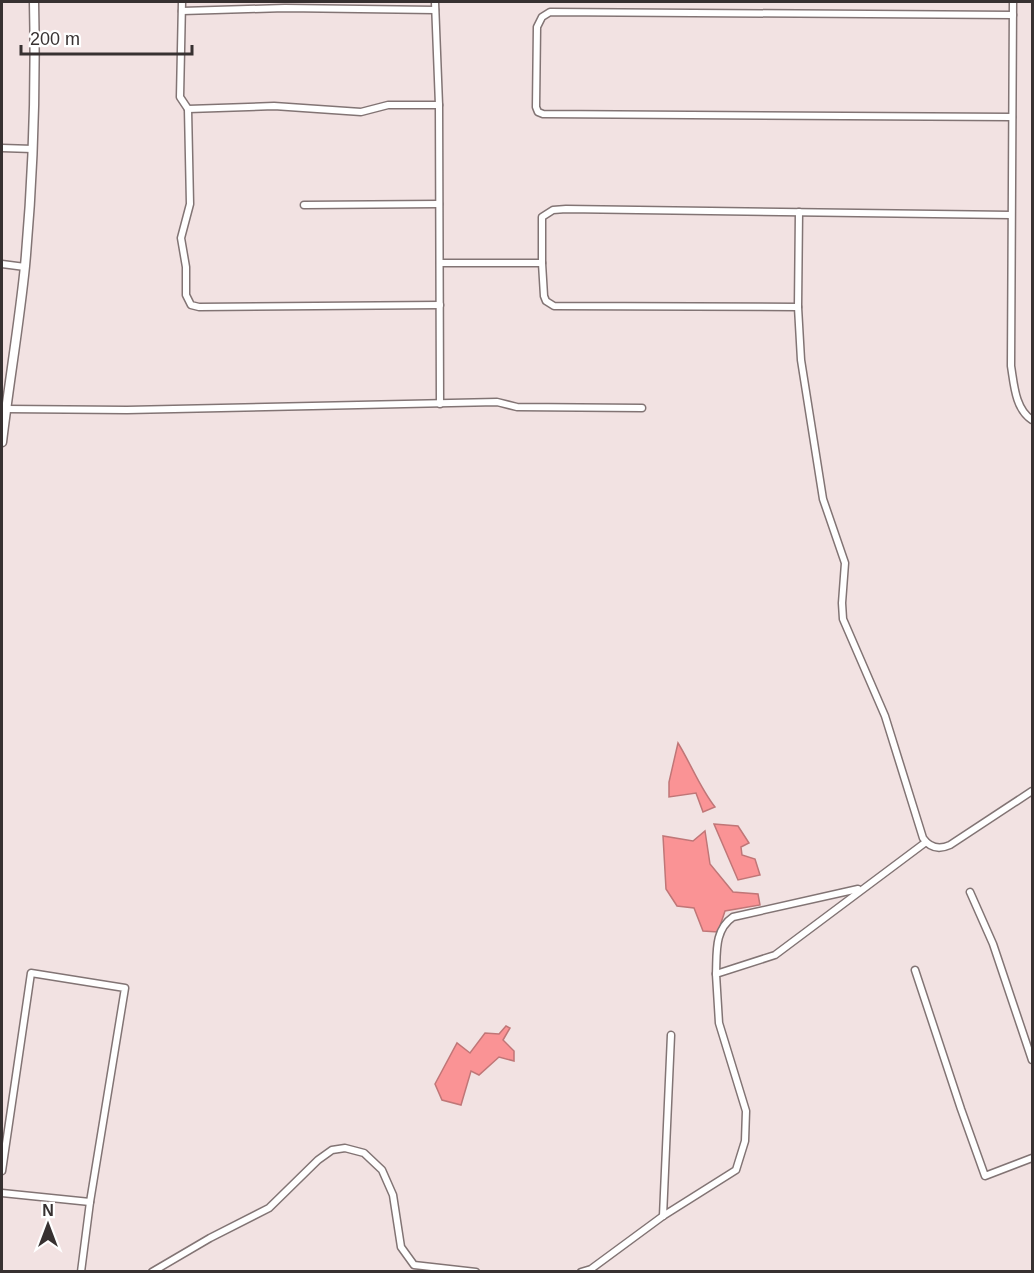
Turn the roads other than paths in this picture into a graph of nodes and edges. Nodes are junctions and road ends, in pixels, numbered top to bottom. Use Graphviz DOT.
graph roads {
  1 [pos="34,2"];
  2 [pos="182,2"];
  3 [pos="435,2"];
  4 [pos="1013,2"];
  5 [pos="285,5"];
  6 [pos="381,5"];
  7 [pos="435,10"];
  8 [pos="182,11"];
  9 [pos="1013,15"];
  10 [pos="439,105"];
  11 [pos="189,109"];
  12 [pos="1012,117"];
  13 [pos="2,148"];
  14 [pos="33,149"];
  15 [pos="439,204"];
  16 [pos="304,205"];
  17 [pos="799,212"];
  18 [pos="1011,215"];
  19 [pos="440,263"];
  20 [pos="542,263"];
  21 [pos="2,264"];
  22 [pos="25,267"];
  23 [pos="440,305"];
  24 [pos="798,307"];
  25 [pos="440,404"];
  26 [pos="642,408"];
  27 [pos="6,409"];
  28 [pos="1032,420"];
  29 [pos="2,442"];
  30 [pos="1032,791"];
  31 [pos="926,842"];
  32 [pos="861,889"];
  33 [pos="970,892"];
  34 [pos="915,970"];
  35 [pos="716,974"];
  36 [pos="671,1035"];
  37 [pos="1032,1060"];
  38 [pos="1032,1158"];
  39 [pos="2,1171"];
  40 [pos="2,1193"];
  41 [pos="90,1202"];
  42 [pos="663,1216"];
  43 [pos="414,1268"];
  44 [pos="81,1272"];
  45 [pos="152,1272"];
  46 [pos="476,1272"];
  47 [pos="581,1272"];
  1 -- 14 [label="main road"];
  2 -- 8 [label="street"];
  3 -- 7 [label="street"];
  4 -- 9 [label="street"];
  5 -- 6 [label="street"];
  5 -- 8 [label="street"];
  6 -- 7 [label="street"];
  7 -- 10 [label="street"];
  8 -- 11 [label="street"];
  9 -- 12 [label="street"];
  9 -- 12 [label="street"];
  10 -- 11 [label="street"];
  10 -- 15 [label="street"];
  11 -- 23 [label="street"];
  12 -- 18 [label="street"];
  13 -- 14 [label="street"];
  14 -- 22 [label="main road"];
  15 -- 16 [label="street"];
  15 -- 19 [label="street"];
  17 -- 18 [label="street"];
  17 -- 20 [label="street"];
  17 -- 24 [label="street"];
  18 -- 28 [label="street"];
  19 -- 20 [label="street"];
  19 -- 23 [label="street"];
  20 -- 24 [label="street"];
  21 -- 22 [label="street"];
  22 -- 27 [label="main road"];
  23 -- 25 [label="street"];
  24 -- 31 [label="street"];
  25 -- 26 [label="street"];
  25 -- 27 [label="street"];
  27 -- 29 [label="main road"];
  30 -- 31 [label="street"];
  31 -- 32 [label="street"];
  32 -- 35 [label="street"];
  32 -- 35 [label="street"];
  33 -- 37 [label="street"];
  34 -- 38 [label="street"];
  35 -- 42 [label="street"];
  36 -- 42 [label="street"];
  39 -- 41 [label="street"];
  40 -- 41 [label="street"];
  41 -- 44 [label="street"];
  42 -- 47 [label="street"];
  43 -- 45 [label="street"];
  43 -- 46 [label="street"];
}
